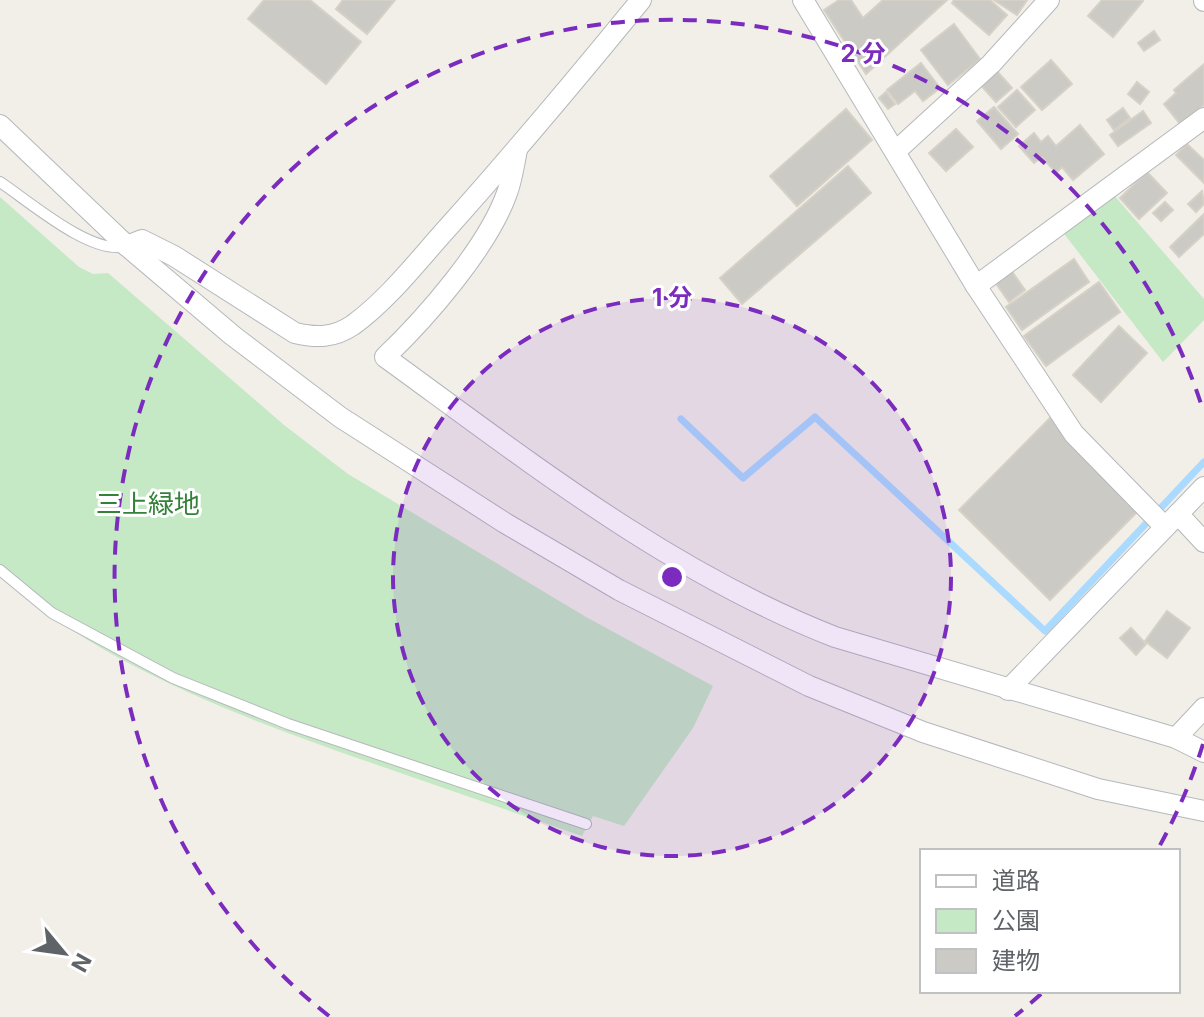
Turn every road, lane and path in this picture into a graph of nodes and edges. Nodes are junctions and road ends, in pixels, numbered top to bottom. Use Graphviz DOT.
graph roads {
  1 [pos="641,0"];
  2 [pos="1049,0"];
  3 [pos="811,3"];
  4 [pos="1204,118"];
  5 [pos="0,125"];
  6 [pos="517,150"];
  7 [pos="896,151"];
  8 [pos="0,182"];
  9 [pos="127,246"];
  10 [pos="976,286"];
  11 [pos="1204,487"];
  12 [pos="1172,520"];
  13 [pos="1204,542"];
  14 [pos="0,570"];
  15 [pos="1008,690"];
  16 [pos="1204,708"];
  17 [pos="1176,738"];
  18 [pos="1204,752"];
  19 [pos="1204,811"];
  20 [pos="586,824"];
  1 -- 6 [label="street"];
  2 -- 7 [label="street"];
  3 -- 7 [label="street"];
  4 -- 10 [label="street"];
  5 -- 9 [label="street"];
  6 -- 9 [label="street"];
  6 -- 15 [label="street"];
  7 -- 10 [label="street"];
  8 -- 9 [label="lane"];
  9 -- 19 [label="street"];
  10 -- 12 [label="street"];
  11 -- 12 [label="street"];
  12 -- 13 [label="street"];
  12 -- 15 [label="street"];
  14 -- 20 [label="lane"];
  15 -- 17 [label="street"];
  16 -- 17 [label="street"];
  17 -- 18 [label="street"];
}
